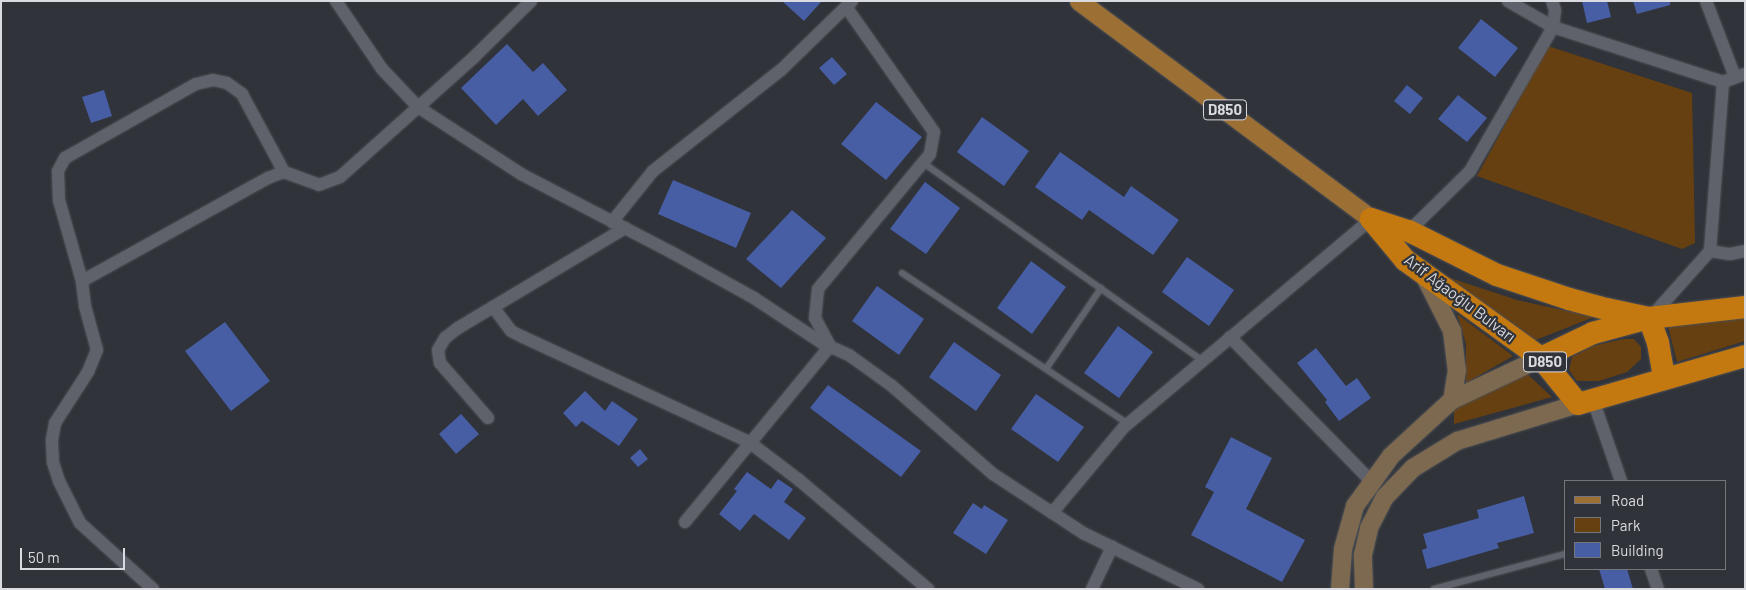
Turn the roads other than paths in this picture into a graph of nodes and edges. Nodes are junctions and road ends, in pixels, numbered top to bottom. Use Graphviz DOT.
graph roads {
  1 [pos="336,1"];
  2 [pos="531,1"];
  3 [pos="1079,1"];
  4 [pos="1508,1"];
  5 [pos="1552,1"];
  6 [pos="1706,1"];
  7 [pos="849,4"];
  8 [pos="1553,27"];
  9 [pos="1734,78"];
  10 [pos="418,107"];
  11 [pos="922,162"];
  12 [pos="284,172"];
  13 [pos="1371,219"];
  14 [pos="612,222"];
  15 [pos="625,228"];
  16 [pos="1410,231"];
  17 [pos="1710,251"];
  18 [pos="1745,251"];
  19 [pos="902,273"];
  20 [pos="1424,275"];
  21 [pos="82,281"];
  22 [pos="1101,288"];
  23 [pos="493,307"];
  24 [pos="1745,307"];
  25 [pos="1649,318"];
  26 [pos="1230,337"];
  27 [pos="830,346"];
  28 [pos="1745,356"];
  29 [pos="1541,358"];
  30 [pos="1202,360"];
  31 [pos="1046,369"];
  32 [pos="1664,378"];
  33 [pos="1452,400"];
  34 [pos="1585,402"];
  35 [pos="488,418"];
  36 [pos="1128,424"];
  37 [pos="749,442"];
  38 [pos="1621,480"];
  39 [pos="1372,482"];
  40 [pos="1052,513"];
  41 [pos="684,522"];
  42 [pos="1112,547"];
  43 [pos="1564,554"];
  44 [pos="1652,570"];
  45 [pos="153,589"];
  46 [pos="928,589"];
  47 [pos="1092,589"];
  48 [pos="1198,589"];
  49 [pos="1340,589"];
  50 [pos="1364,589"];
  51 [pos="1434,589"];
  52 [pos="1658,589"];
  1 -- 10 [label="street"];
  2 -- 10 [label="street"];
  3 -- 13 [label="main road, D850"];
  4 -- 8 [label="street"];
  5 -- 8 [label="street"];
  6 -- 9 [label="street"];
  7 -- 11 [label="street"];
  7 -- 14 [label="street"];
  8 -- 9 [label="street"];
  8 -- 16 [label="street"];
  9 -- 17 [label="street"];
  10 -- 12 [label="street"];
  10 -- 14 [label="street"];
  11 -- 22 [label="lane"];
  11 -- 27 [label="street"];
  12 -- 21 [label="street"];
  12 -- 21 [label="street"];
  13 -- 16 [label="highway, Arif Ağaoğlu Bulvarı / D850"];
  13 -- 20 [label="highway, Arif Ağaoğlu Bulvarı / D850"];
  13 -- 26 [label="street"];
  14 -- 15 [label="street"];
  15 -- 23 [label="street"];
  15 -- 27 [label="street"];
  16 -- 25 [label="highway, Arif Ağaoğlu Bulvarı / D850"];
  17 -- 18 [label="street"];
  17 -- 25 [label="street"];
  19 -- 31 [label="lane"];
  20 -- 29 [label="highway, Arif Ağaoğlu Bulvarı / D850"];
  20 -- 33 [label="main road"];
  21 -- 45 [label="street"];
  22 -- 30 [label="lane"];
  22 -- 31 [label="lane"];
  23 -- 35 [label="street"];
  23 -- 37 [label="street"];
  24 -- 25 [label="highway, Arif Ağaoğlu Bulvarı / D850"];
  25 -- 29 [label="highway"];
  25 -- 32 [label="highway"];
  26 -- 30 [label="street"];
  26 -- 39 [label="street"];
  27 -- 37 [label="street"];
  27 -- 40 [label="street"];
  28 -- 32 [label="highway"];
  29 -- 33 [label="main road"];
  29 -- 34 [label="highway, Arif Ağaoğlu Bulvarı / D850"];
  30 -- 36 [label="street"];
  31 -- 36 [label="lane"];
  32 -- 34 [label="highway"];
  33 -- 39 [label="main road"];
  34 -- 38 [label="street"];
  34 -- 50 [label="main road"];
  36 -- 40 [label="street"];
  37 -- 41 [label="street"];
  37 -- 46 [label="street"];
  39 -- 49 [label="main road"];
  40 -- 42 [label="street"];
  42 -- 47 [label="street"];
  42 -- 48 [label="street"];
  43 -- 51 [label="lane"];
  44 -- 52 [label="street"];
}
